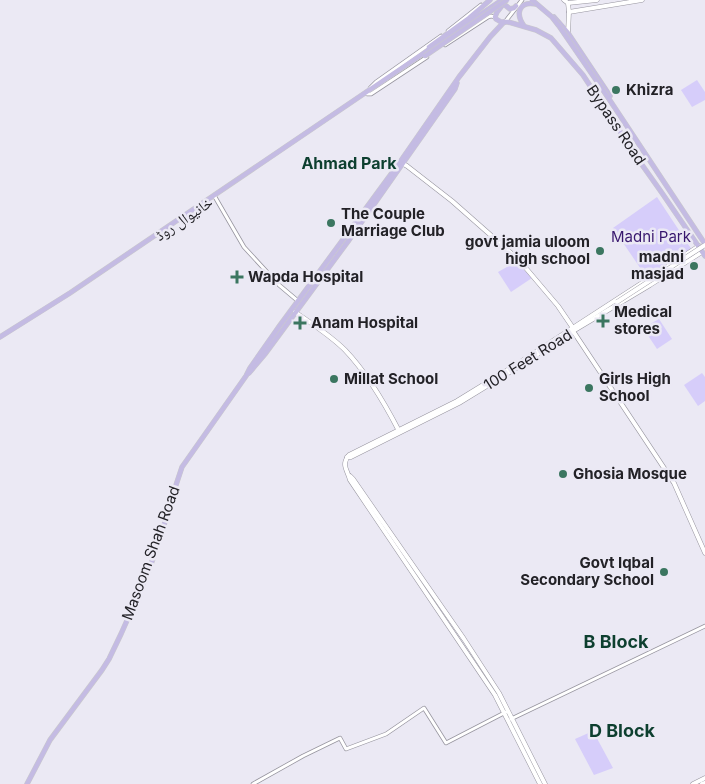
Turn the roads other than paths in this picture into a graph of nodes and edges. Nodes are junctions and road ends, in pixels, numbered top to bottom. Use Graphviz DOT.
graph roads {
  1 [pos="489,0"];
  2 [pos="522,0"];
  3 [pos="533,0"];
  4 [pos="598,0"];
  5 [pos="640,0"];
  6 [pos="504,1"];
  7 [pos="566,2"];
  8 [pos="539,4"];
  9 [pos="516,6"];
  10 [pos="599,7"];
  11 [pos="569,12"];
  12 [pos="495,18"];
  13 [pos="504,22"];
  14 [pos="525,27"];
  15 [pos="568,33"];
  16 [pos="375,86"];
  17 [pos="366,93"];
  18 [pos="616,109"];
  19 [pos="401,163"];
  20 [pos="216,198"];
  21 [pos="181,219"];
  22 [pos="705,243"];
  23 [pos="699,246"];
  24 [pos="704,254"];
  25 [pos="313,284"];
  26 [pos="298,301"];
  27 [pos="604,310"];
  28 [pos="294,312"];
  29 [pos="573,329"];
  30 [pos="280,330"];
  31 [pos="0,338"];
  32 [pos="399,431"];
  33 [pos="705,553"];
  34 [pos="705,626"];
  35 [pos="507,712"];
  36 [pos="510,720"];
  37 [pos="705,778"];
  38 [pos="27,784"];
  39 [pos="253,784"];
  40 [pos="540,784"];
  41 [pos="545,784"];
  42 [pos="693,784"];
  1 -- 16 [label="main road"];
  1 -- 17 [label="street, خانیوال روڈ"];
  2 -- 9 [label="street"];
  3 -- 8 [label="main road"];
  3 -- 18 [label="main road, bridge"];
  4 -- 7 [label="main road"];
  4 -- 10 [label="main road"];
  5 -- 10 [label="main road"];
  6 -- 9 [label="main road"];
  6 -- 12 [label="main road"];
  6 -- 16 [label="main road, خانیوال روڈ, bridge"];
  6 -- 17 [label="main road, خانیوال روڈ, bridge"];
  7 -- 11 [label="main road"];
  8 -- 14 [label="main road"];
  8 -- 15 [label="main road"];
  9 -- 13 [label="street"];
  10 -- 11 [label="main road"];
  11 -- 15 [label="main road"];
  12 -- 13 [label="main road, Bypass Road"];
  12 -- 17 [label="street"];
  13 -- 14 [label="main road, Bypass Road"];
  13 -- 19 [label="main road, Masoom Shah Road"];
  14 -- 23 [label="main road, Bypass Road"];
  15 -- 18 [label="main road"];
  16 -- 17 [label="main road, خانیوال روڈ"];
  17 -- 20 [label="main road, خانیوال روڈ"];
  17 -- 21 [label="main road, خانیوال روڈ"];
  18 -- 22 [label="main road"];
  19 -- 25 [label="main road, Masoom Shah Road"];
  19 -- 29 [label="main road"];
  20 -- 21 [label="main road, خانیوال روڈ"];
  20 -- 26 [label="street"];
  21 -- 31 [label="main road, خانیوال روڈ"];
  22 -- 27 [label="main road, bridge"];
  23 -- 24 [label="main road, Bypass Road"];
  23 -- 27 [label="main road, 100 Feet Road"];
  24 -- 27 [label="main road, 100 Feet Road"];
  25 -- 26 [label="main road, Masoom Shah Road"];
  25 -- 28 [label="main road, Masoom Shah Road"];
  26 -- 30 [label="main road, Masoom Shah Road"];
  27 -- 29 [label="main road, 100 Feet Road"];
  28 -- 30 [label="main road, Masoom Shah Road"];
  28 -- 32 [label="main road"];
  29 -- 32 [label="main road, 100 Feet Road"];
  29 -- 33 [label="main road"];
  30 -- 38 [label="main road, Masoom Shah Road"];
  32 -- 35 [label="main road, 100 Feet Road"];
  34 -- 36 [label="street"];
  35 -- 36 [label="main road, 100 Feet Road"];
  35 -- 39 [label="street"];
  36 -- 40 [label="main road, 100 Feet Road"];
  36 -- 41 [label="main road, 100 Feet Road"];
  37 -- 42 [label="main road"];
}
